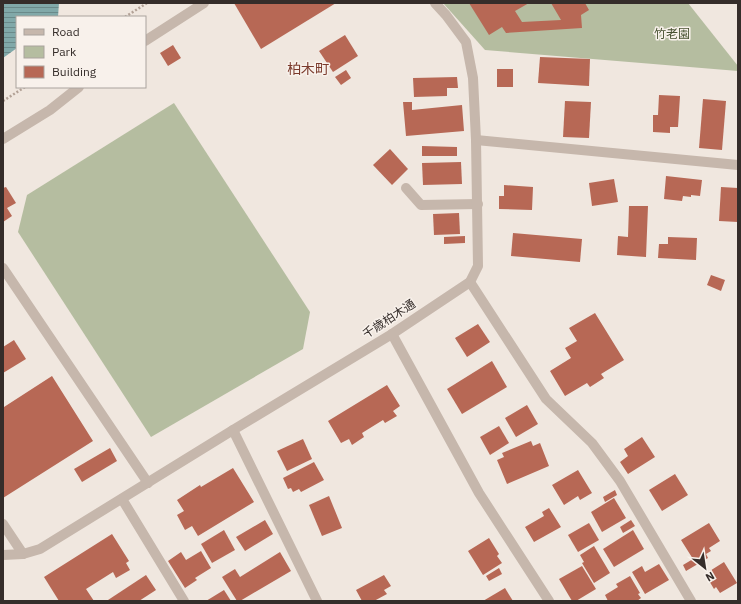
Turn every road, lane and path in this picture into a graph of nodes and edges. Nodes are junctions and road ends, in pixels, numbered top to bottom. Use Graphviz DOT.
graph roads {
  1 [pos="147,3"];
  2 [pos="204,3"];
  3 [pos="435,3"];
  4 [pos="127,16"];
  5 [pos="146,40"];
  6 [pos="23,88"];
  7 [pos="78,88"];
  8 [pos="3,101"];
  9 [pos="3,139"];
  10 [pos="476,140"];
  11 [pos="738,165"];
  12 [pos="406,188"];
  13 [pos="478,204"];
  14 [pos="3,268"];
  15 [pos="470,282"];
  16 [pos="392,334"];
  17 [pos="233,430"];
  18 [pos="148,483"];
  19 [pos="122,499"];
  20 [pos="3,524"];
  21 [pos="23,554"];
  22 [pos="3,555"];
  23 [pos="184,601"];
  24 [pos="316,601"];
  25 [pos="549,601"];
  26 [pos="692,601"];
  1 -- 4 [label="path"];
  2 -- 5 [label="street"];
  3 -- 10 [label="street"];
  6 -- 8 [label="path"];
  7 -- 9 [label="street"];
  10 -- 11 [label="street"];
  10 -- 13 [label="street"];
  12 -- 13 [label="street"];
  13 -- 15 [label="street"];
  14 -- 18 [label="street"];
  15 -- 16 [label="street, 千歳柏木通"];
  15 -- 26 [label="street"];
  16 -- 17 [label="street, 千歳柏木通"];
  16 -- 25 [label="street"];
  17 -- 18 [label="street, 千歳柏木通"];
  17 -- 24 [label="street"];
  18 -- 19 [label="street, 千歳柏木通"];
  19 -- 21 [label="street, 千歳柏木通"];
  19 -- 23 [label="street"];
  20 -- 21 [label="street"];
  21 -- 22 [label="street, 千歳柏木通"];
}
